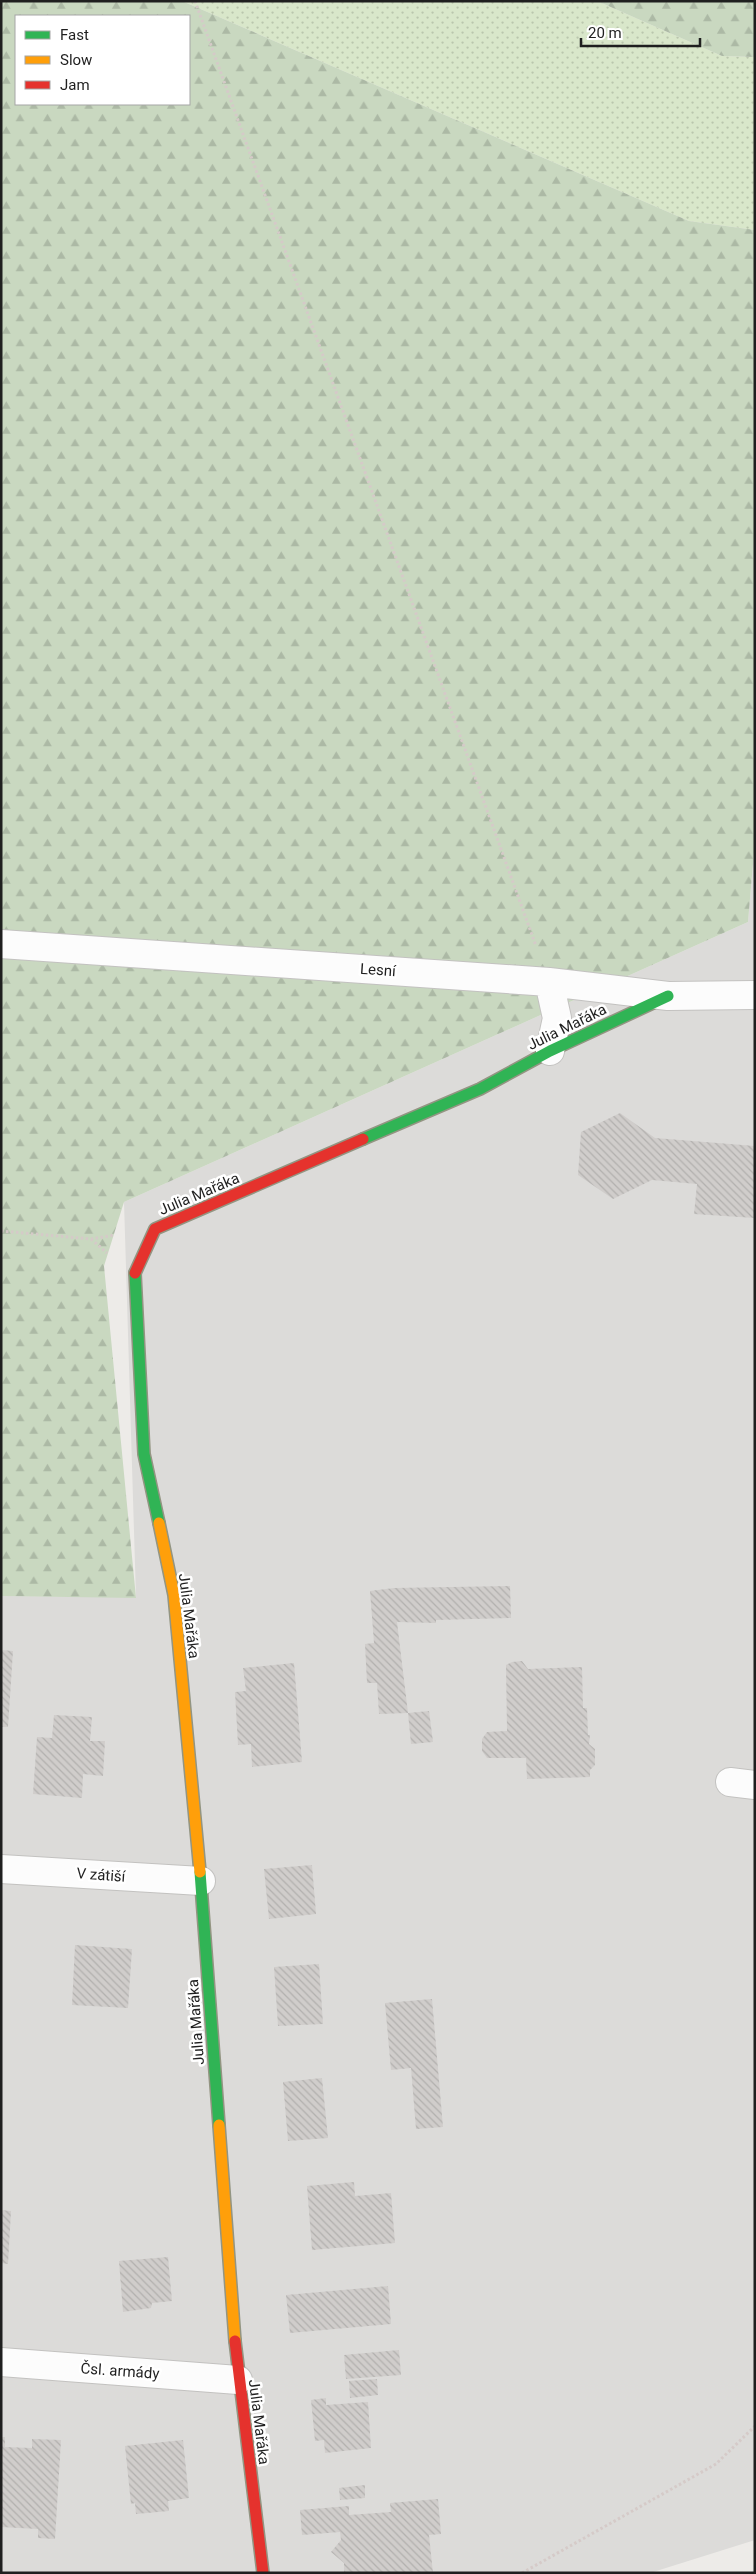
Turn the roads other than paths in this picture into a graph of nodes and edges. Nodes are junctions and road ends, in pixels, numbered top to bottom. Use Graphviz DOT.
graph roads {
  1 [pos="1,944"];
  2 [pos="549,982"];
  3 [pos="755,995"];
  4 [pos="668,996"];
  5 [pos="550,1051"];
  6 [pos="1,1869"];
  7 [pos="200,1881"];
  8 [pos="1,2362"];
  9 [pos="238,2380"];
  10 [pos="263,2573"];
  1 -- 2 [label="street, Lesní"];
  2 -- 4 [label="street, Lesní"];
  2 -- 5 [label="street"];
  3 -- 4 [label="street, Lesní"];
  4 -- 5 [label="street, Julia Mařáka"];
  5 -- 7 [label="street, Julia Mařáka"];
  6 -- 7 [label="street, V zátiší"];
  7 -- 9 [label="street, Julia Mařáka"];
  8 -- 9 [label="street, Čsl. armády"];
  9 -- 10 [label="street, Julia Mařáka"];
}
